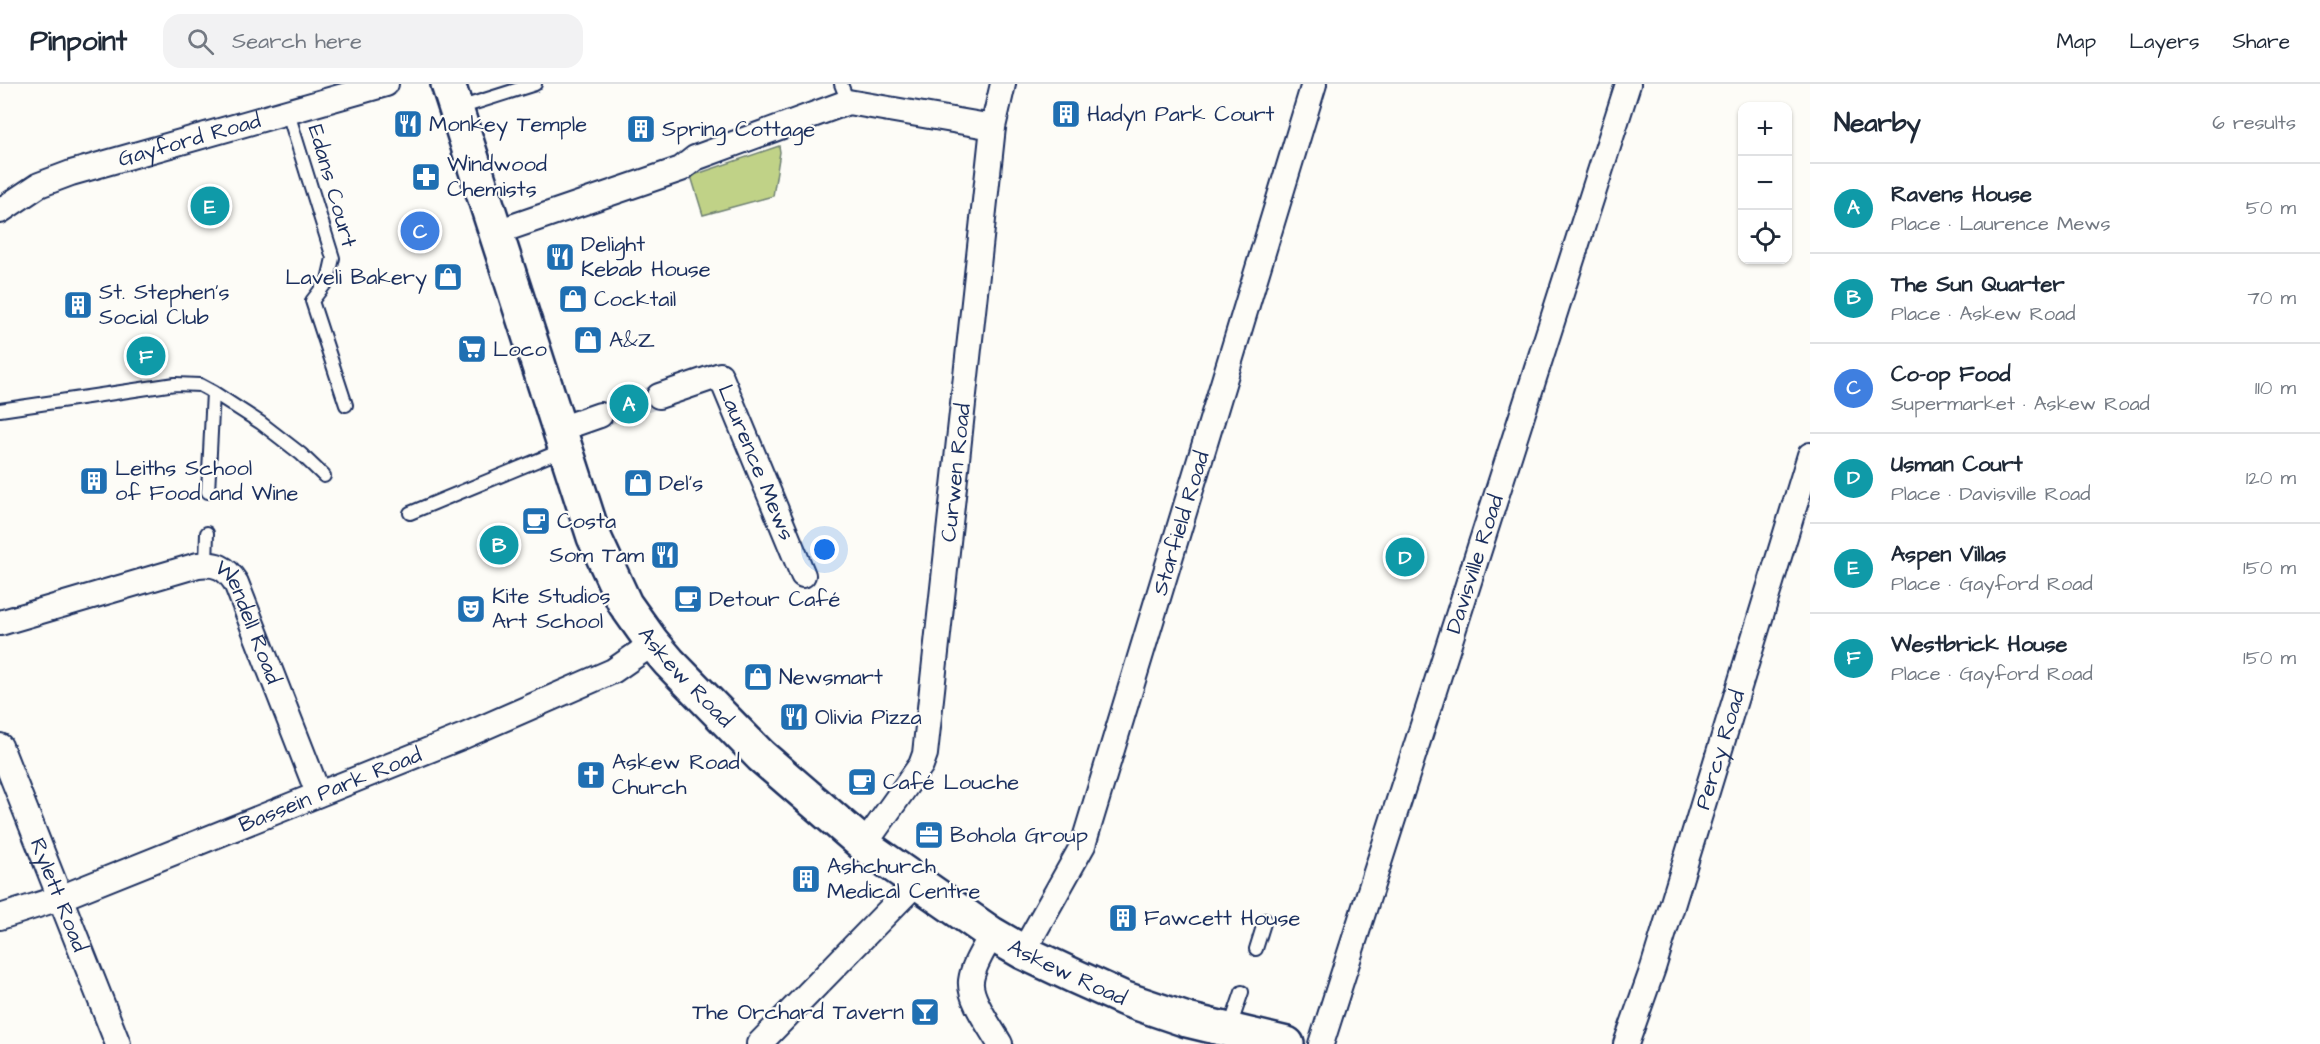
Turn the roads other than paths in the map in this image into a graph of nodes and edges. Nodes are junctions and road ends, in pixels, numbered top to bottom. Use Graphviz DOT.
graph roads {
  1 [pos="386,84"];
  2 [pos="534,84"];
  3 [pos="1003,84"];
  4 [pos="1314,84"];
  5 [pos="1628,84"];
  6 [pos="844,93"];
  7 [pos="453,96"];
  8 [pos="288,113"];
  9 [pos="993,127"];
  10 [pos="0,211"];
  11 [pos="497,232"];
  12 [pos="213,392"];
  13 [pos="659,396"];
  14 [pos="346,405"];
  15 [pos="0,410"];
  16 [pos="600,415"];
  17 [pos="563,438"];
  18 [pos="1810,455"];
  19 [pos="324,476"];
  20 [pos="208,492"];
  21 [pos="410,513"];
  22 [pos="207,533"];
  23 [pos="206,564"];
  24 [pos="803,575"];
  25 [pos="0,623"];
  26 [pos="652,642"];
  27 [pos="0,746"];
  28 [pos="318,793"];
  29 [pos="864,845"];
  30 [pos="916,883"];
  31 [pos="60,898"];
  32 [pos="0,917"];
  33 [pos="1265,920"];
  34 [pos="992,934"];
  35 [pos="1256,949"];
  36 [pos="1023,952"];
  37 [pos="1242,992"];
  38 [pos="1228,1031"];
  39 [pos="118,1044"];
  40 [pos="759,1044"];
  41 [pos="1000,1044"];
  42 [pos="1287,1044"];
  43 [pos="1322,1044"];
  44 [pos="1626,1044"];
  1 -- 8 [label="street, Gayford Road"];
  2 -- 7 [label="lane"];
  3 -- 9 [label="street, Curwen Road"];
  4 -- 36 [label="street, Starfield Road"];
  5 -- 43 [label="street, Davisville Road"];
  6 -- 9 [label="street"];
  6 -- 11 [label="street"];
  7 -- 11 [label="main road, Askew Road"];
  8 -- 10 [label="street, Gayford Road"];
  8 -- 14 [label="lane, Edans Court"];
  9 -- 29 [label="street, Curwen Road"];
  11 -- 17 [label="main road, Askew Road"];
  12 -- 15 [label="lane"];
  12 -- 19 [label="lane"];
  12 -- 20 [label="lane"];
  13 -- 24 [label="street, Laurence Mews"];
  16 -- 17 [label="street"];
  17 -- 21 [label="lane"];
  17 -- 26 [label="main road, Askew Road"];
  18 -- 44 [label="street, Percy Road"];
  22 -- 23 [label="lane"];
  23 -- 25 [label="street, Wendell Road"];
  23 -- 28 [label="street, Wendell Road"];
  26 -- 28 [label="street, Bassein Park Road"];
  26 -- 29 [label="main road, Askew Road"];
  27 -- 31 [label="street, Rylett Road"];
  28 -- 31 [label="street, Bassein Park Road"];
  29 -- 30 [label="main road, Askew Road"];
  30 -- 34 [label="main road, Askew Road"];
  30 -- 40 [label="street"];
  31 -- 32 [label="street, Bassein Park Road"];
  31 -- 39 [label="street, Rylett Road"];
  33 -- 35 [label="lane"];
  34 -- 36 [label="main road, Askew Road"];
  34 -- 41 [label="street"];
  36 -- 38 [label="main road, Askew Road"];
  37 -- 38 [label="lane"];
  38 -- 42 [label="main road, Askew Road"];
}
